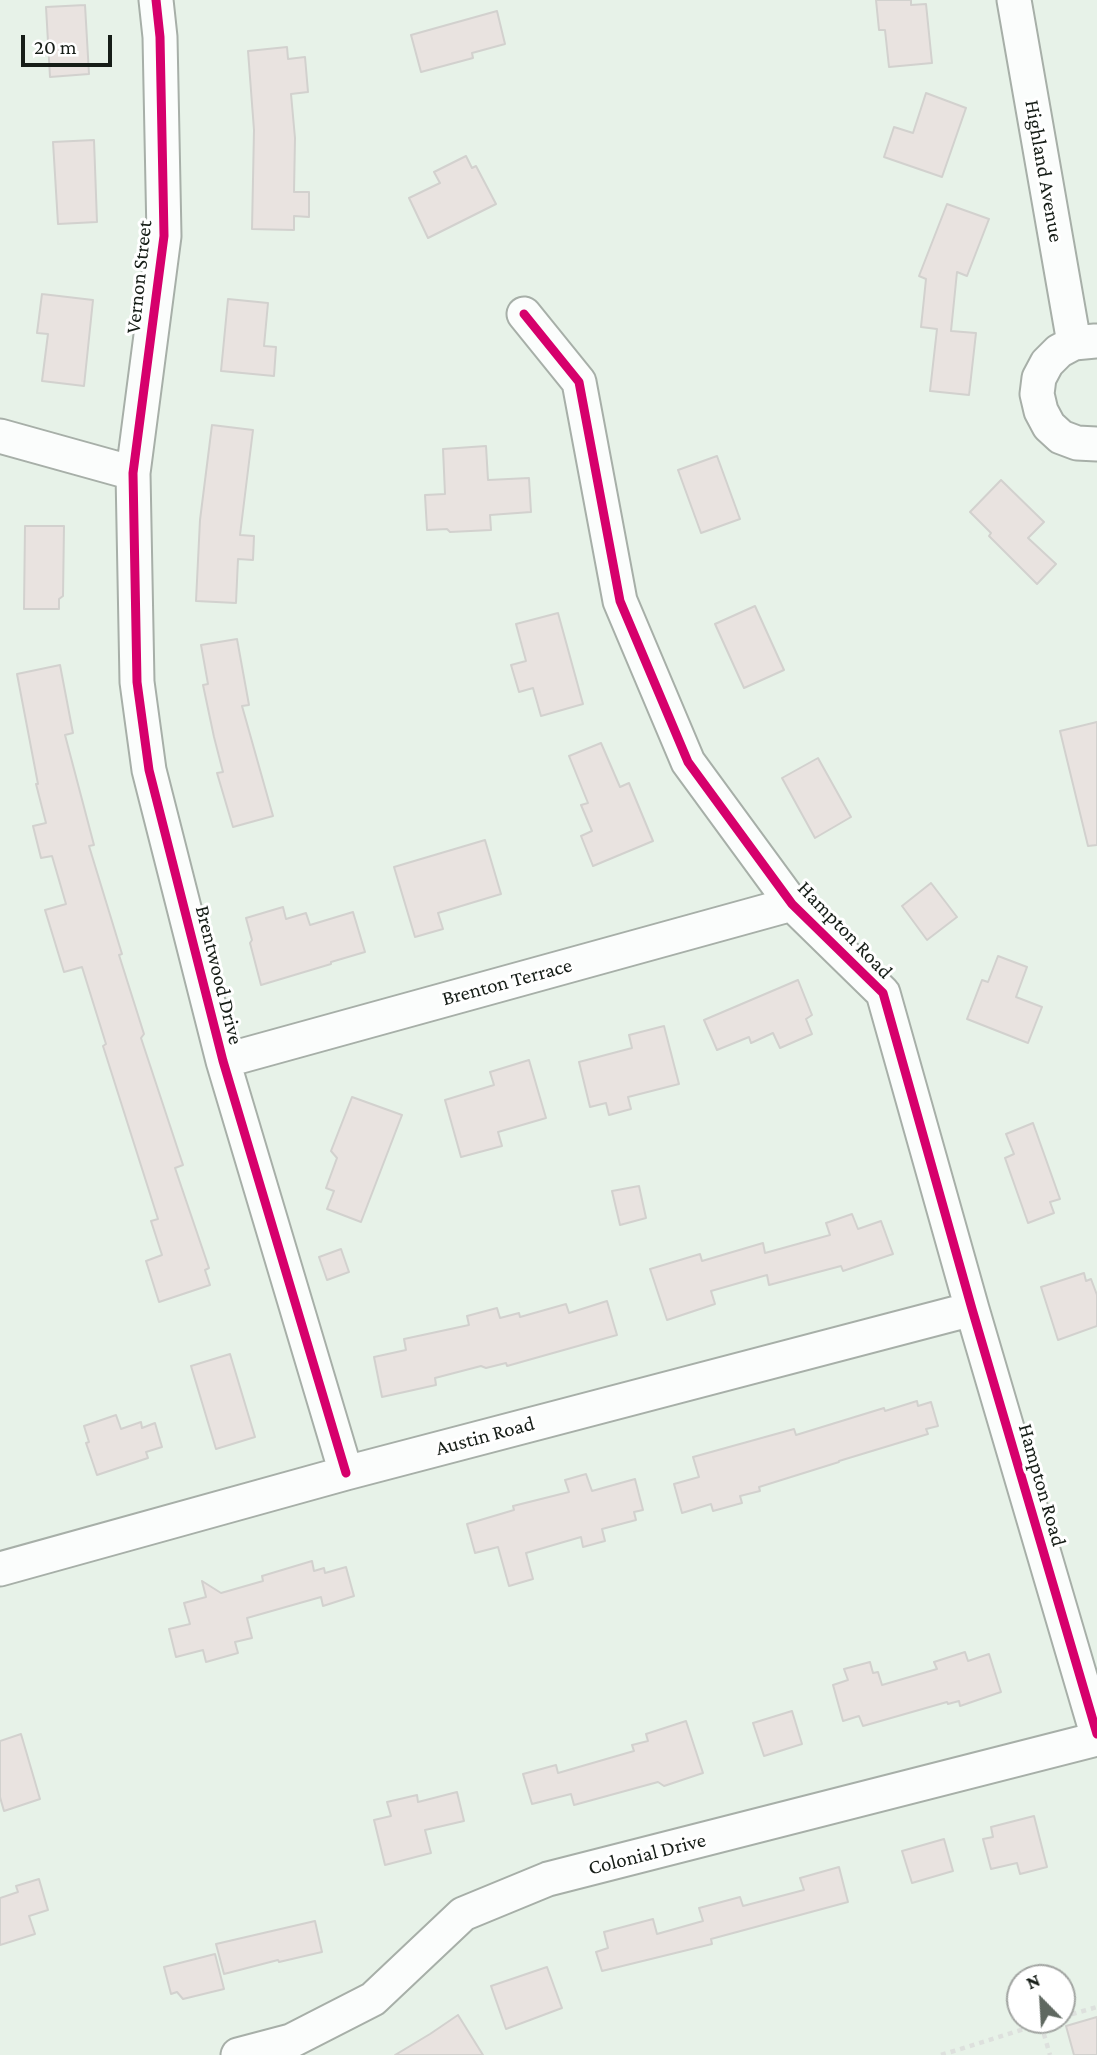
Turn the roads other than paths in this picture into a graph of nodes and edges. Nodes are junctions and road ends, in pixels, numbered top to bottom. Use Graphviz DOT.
graph roads {
  1 [pos="156,0"];
  2 [pos="1014,0"];
  3 [pos="524,314"];
  4 [pos="1086,342"];
  5 [pos="0,436"];
  6 [pos="1097,444"];
  7 [pos="132,473"];
  8 [pos="792,904"];
  9 [pos="223,1060"];
  10 [pos="972,1309"];
  11 [pos="346,1473"];
  12 [pos="0,1569"];
  13 [pos="1097,1736"];
  14 [pos="238,2055"];
  1 -- 7 [label="street, Vernon Street"];
  2 -- 4 [label="street, Highland Avenue"];
  3 -- 8 [label="street, Hampton Road"];
  4 -- 6 [label="street, Highland Avenue"];
  5 -- 7 [label="street"];
  7 -- 9 [label="street, Brentwood Drive"];
  8 -- 9 [label="street, Brenton Terrace"];
  8 -- 10 [label="street, Hampton Road"];
  9 -- 11 [label="street, Brentwood Drive"];
  10 -- 11 [label="street, Austin Road"];
  10 -- 13 [label="street, Hampton Road"];
  11 -- 12 [label="street, Austin Road"];
  13 -- 14 [label="street, Colonial Drive"];
}
